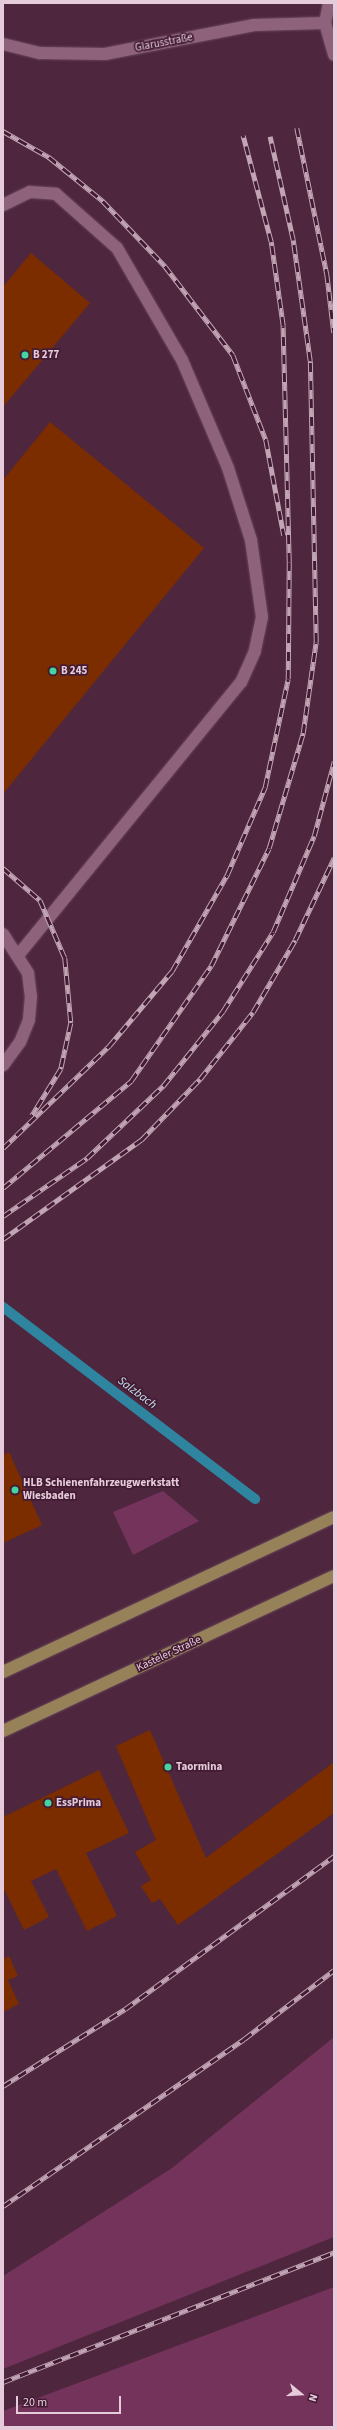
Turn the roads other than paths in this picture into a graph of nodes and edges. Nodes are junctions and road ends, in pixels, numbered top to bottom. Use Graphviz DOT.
graph roads {
  1 [pos="329,3"];
  2 [pos="325,23"];
  3 [pos="3,44"];
  4 [pos="334,55"];
  5 [pos="3,205"];
  6 [pos="3,934"];
  7 [pos="19,954"];
  8 [pos="3,1065"];
  9 [pos="334,1517"];
  10 [pos="334,1576"];
  11 [pos="3,1672"];
  12 [pos="3,1731"];
  1 -- 2 [label="street"];
  2 -- 3 [label="street, Glarusstraße"];
  2 -- 4 [label="street"];
  5 -- 7 [label="street"];
  6 -- 7 [label="street"];
  7 -- 8 [label="street"];
  9 -- 11 [label="main road"];
  10 -- 12 [label="main road, Kasteler Straße"];
}
